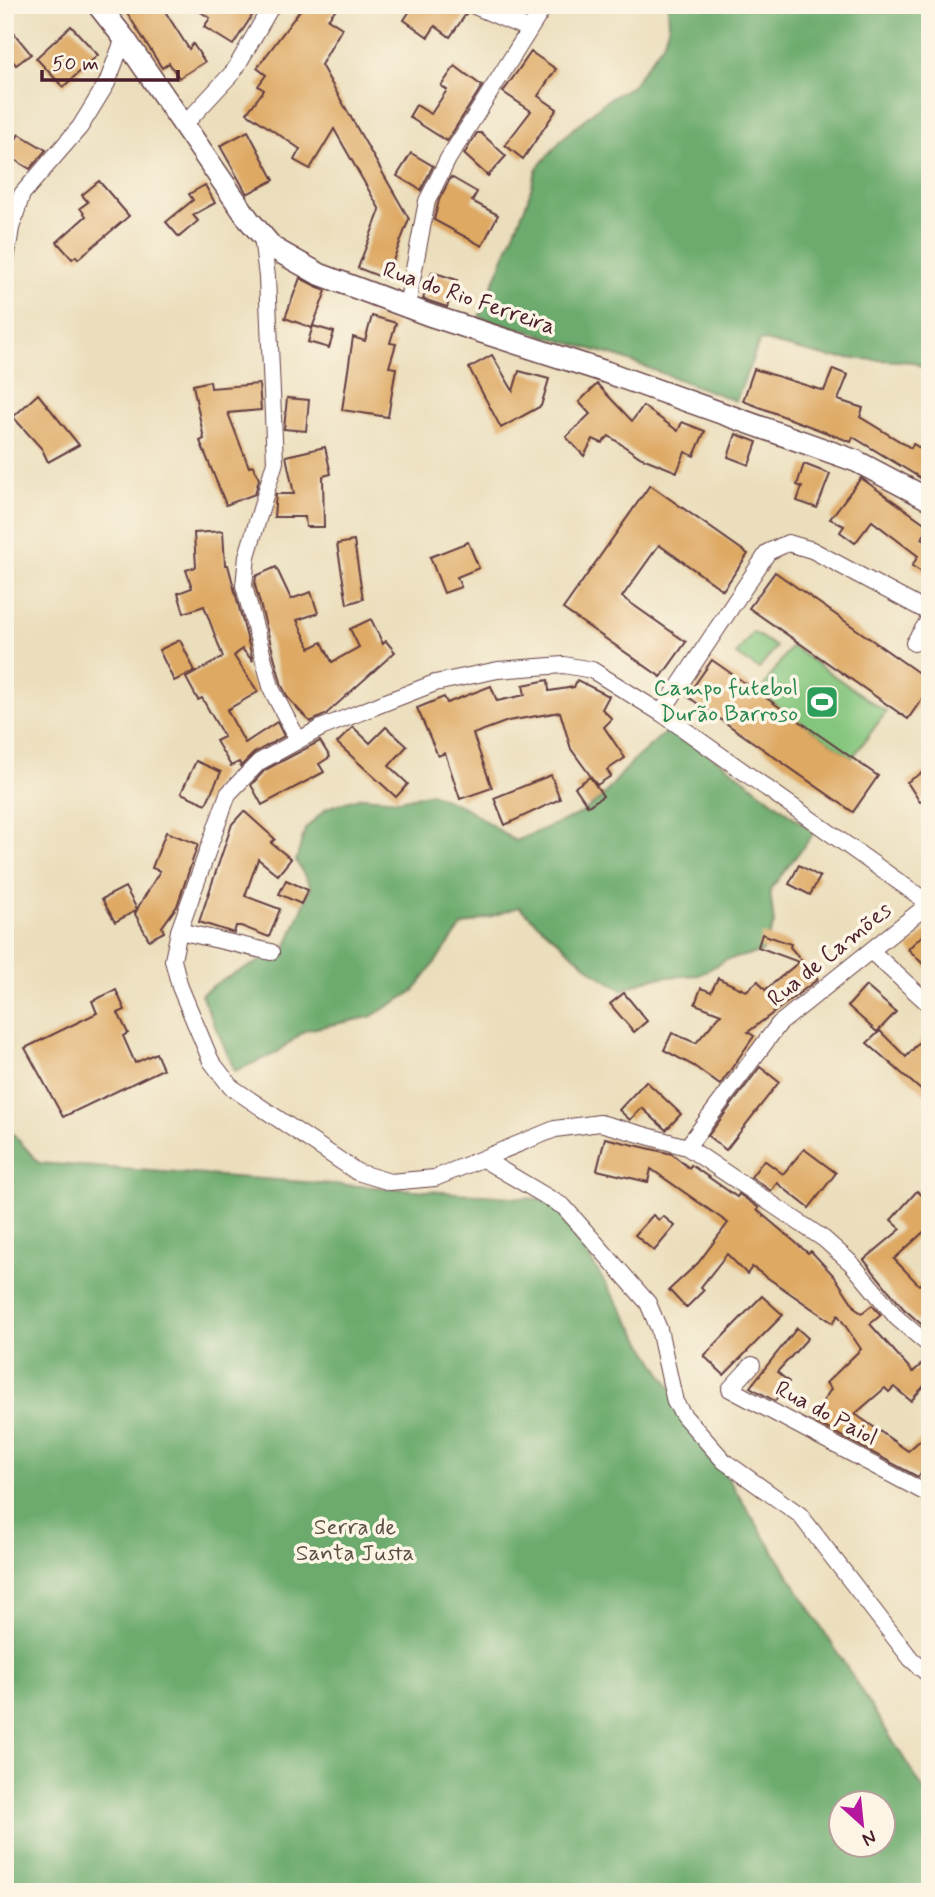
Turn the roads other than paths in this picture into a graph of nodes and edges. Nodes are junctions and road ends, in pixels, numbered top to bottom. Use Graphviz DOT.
graph roads {
  1 [pos="97,5"];
  2 [pos="272,5"];
  3 [pos="472,5"];
  4 [pos="545,5"];
  5 [pos="528,29"];
  6 [pos="124,38"];
  7 [pos="184,125"];
  8 [pos="262,236"];
  9 [pos="5,266"];
  10 [pos="407,306"];
  11 [pos="930,500"];
  12 [pos="930,615"];
  13 [pos="914,643"];
  14 [pos="661,713"];
  15 [pos="298,740"];
  16 [pos="930,904"];
  17 [pos="178,931"];
  18 [pos="271,952"];
  19 [pos="872,953"];
  20 [pos="930,1004"];
  21 [pos="687,1147"];
  22 [pos="483,1159"];
  23 [pos="930,1346"];
  24 [pos="752,1365"];
  25 [pos="930,1495"];
  26 [pos="930,1676"];
  1 -- 6 [label="street, Rua do Rio Ferreira"];
  2 -- 7 [label="street"];
  3 -- 5 [label="street"];
  4 -- 5 [label="street"];
  5 -- 10 [label="street"];
  6 -- 7 [label="street, Rua do Rio Ferreira"];
  6 -- 9 [label="street"];
  7 -- 8 [label="street, Rua do Rio Ferreira"];
  8 -- 10 [label="street, Rua do Rio Ferreira"];
  8 -- 15 [label="street"];
  10 -- 11 [label="street, Rua do Rio Ferreira"];
  12 -- 13 [label="street"];
  12 -- 14 [label="street"];
  14 -- 15 [label="street"];
  14 -- 16 [label="street"];
  15 -- 17 [label="street"];
  16 -- 19 [label="street, Rua de Camões"];
  17 -- 18 [label="street"];
  17 -- 22 [label="street"];
  19 -- 20 [label="street"];
  19 -- 21 [label="street, Rua de Camões"];
  21 -- 22 [label="street"];
  21 -- 23 [label="street"];
  22 -- 26 [label="street"];
  24 -- 25 [label="street, Rua do Paiol"];
}
